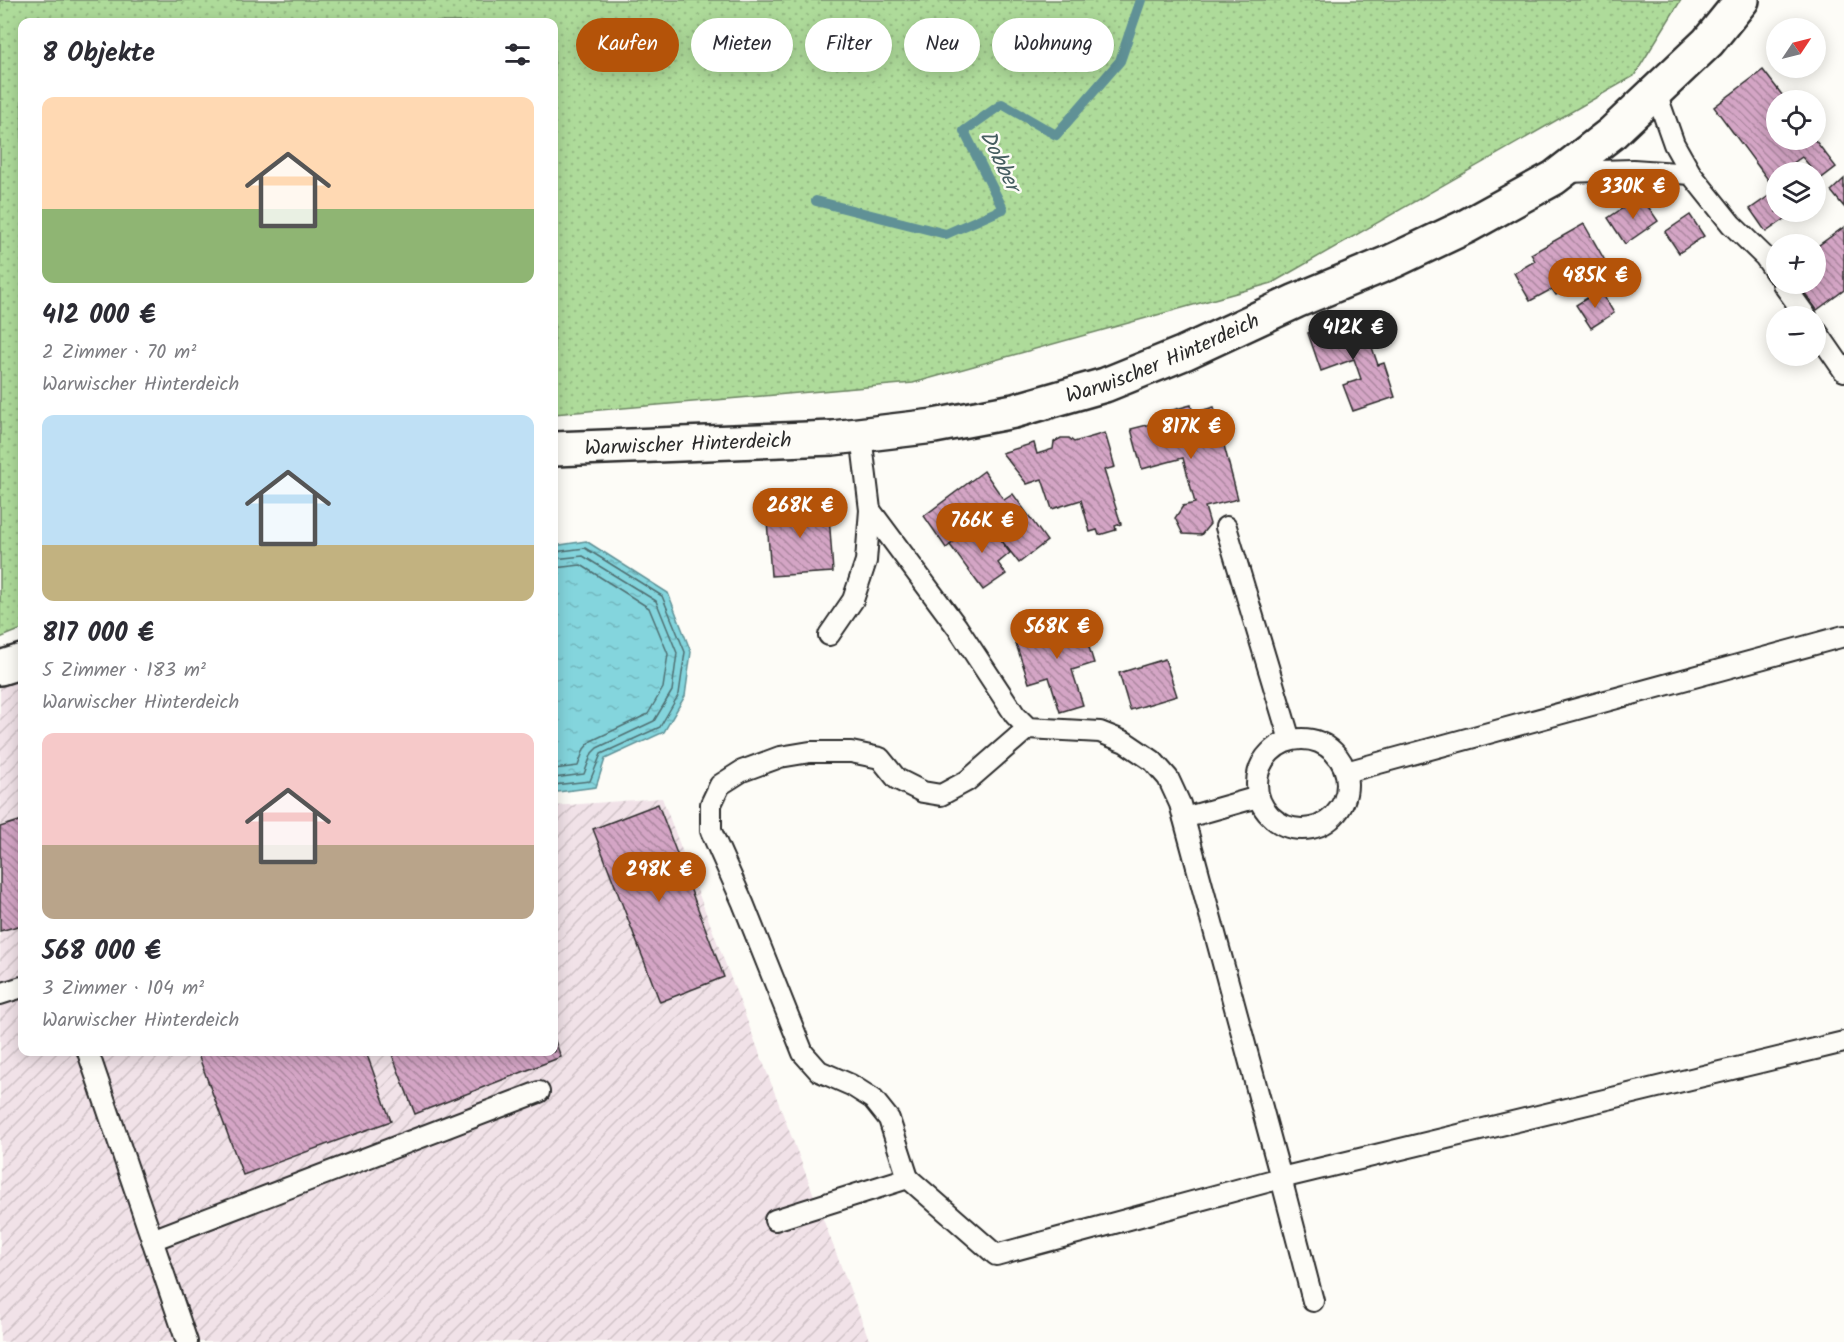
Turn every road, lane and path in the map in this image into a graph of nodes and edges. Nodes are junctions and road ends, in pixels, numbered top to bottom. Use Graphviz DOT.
graph roads {
  1 [pos="1742,0"];
  2 [pos="1656,93"];
  3 [pos="1562,172"];
  4 [pos="1691,174"];
  5 [pos="1766,258"];
  6 [pos="1826,345"];
  7 [pos="1844,371"];
  8 [pos="861,435"];
  9 [pos="558,450"];
  10 [pos="870,510"];
  11 [pos="1226,527"];
  12 [pos="829,635"];
  13 [pos="1844,636"];
  14 [pos="18,662"];
  15 [pos="0,668"];
  16 [pos="1028,728"];
  17 [pos="1290,740"];
  18 [pos="1346,772"];
  19 [pos="1258,797"];
  20 [pos="1184,818"];
  21 [pos="18,988"];
  22 [pos="0,994"];
  23 [pos="1844,1042"];
  24 [pos="89,1056"];
  25 [pos="539,1092"];
  26 [pos="908,1178"];
  27 [pos="1281,1178"];
  28 [pos="776,1220"];
  29 [pos="152,1240"];
  30 [pos="1313,1301"];
  31 [pos="187,1342"];
  1 -- 2 [label="street, Warwischer Hinterdeich"];
  2 -- 3 [label="street, Warwischer Hinterdeich"];
  2 -- 4 [label="lane"];
  3 -- 4 [label="lane"];
  3 -- 8 [label="street, Warwischer Hinterdeich"];
  4 -- 5 [label="lane"];
  6 -- 7 [label="lane"];
  8 -- 9 [label="street, Warwischer Hinterdeich"];
  8 -- 10 [label="lane"];
  10 -- 12 [label="lane"];
  10 -- 16 [label="lane"];
  11 -- 17 [label="lane"];
  13 -- 18 [label="lane"];
  14 -- 15 [label="street"];
  16 -- 20 [label="lane"];
  16 -- 26 [label="lane"];
  17 -- 18 [label="lane"];
  17 -- 19 [label="lane"];
  18 -- 19 [label="lane"];
  19 -- 20 [label="lane"];
  20 -- 27 [label="lane"];
  21 -- 22 [label="lane"];
  23 -- 27 [label="lane"];
  24 -- 29 [label="lane"];
  25 -- 29 [label="lane"];
  26 -- 27 [label="lane"];
  26 -- 28 [label="lane"];
  27 -- 30 [label="lane"];
  29 -- 31 [label="lane"];
}
